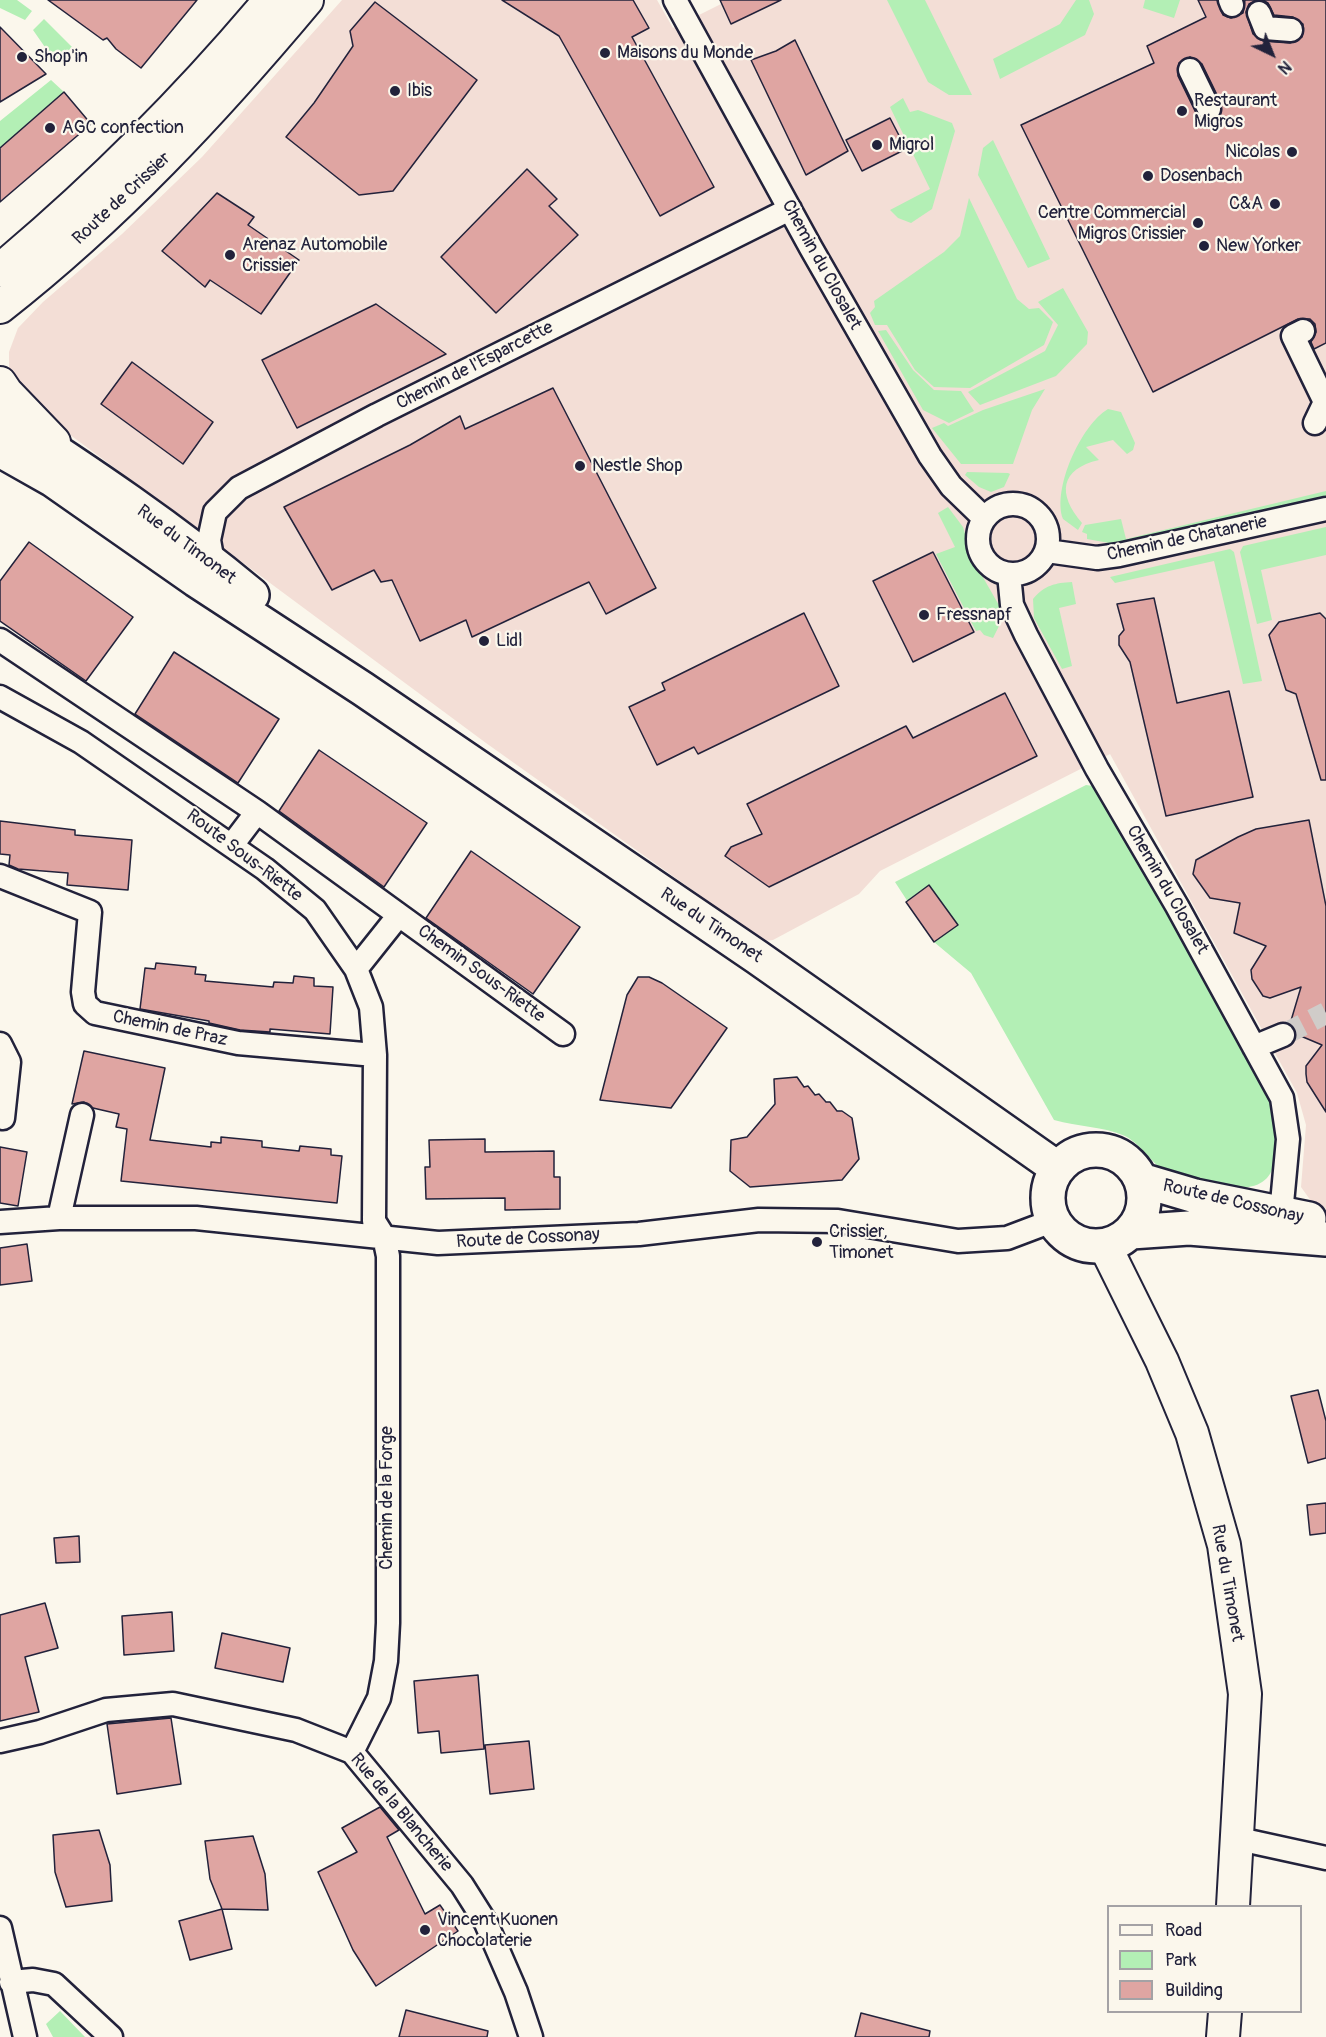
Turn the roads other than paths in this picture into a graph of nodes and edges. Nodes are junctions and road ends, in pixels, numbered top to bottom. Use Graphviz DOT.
graph roads {
  1 [pos="270,0"];
  2 [pos="307,0"];
  3 [pos="675,0"];
  4 [pos="696,0"];
  5 [pos="1259,13"];
  6 [pos="1291,30"];
  7 [pos="695,37"];
  8 [pos="1190,70"];
  9 [pos="1209,109"];
  10 [pos="790,209"];
  11 [pos="5,281"];
  12 [pos="0,324"];
  13 [pos="1303,332"];
  14 [pos="0,382"];
  15 [pos="0,415"];
  16 [pos="1315,423"];
  17 [pos="1,454"];
  18 [pos="76,464"];
  19 [pos="1326,509"];
  20 [pos="984,518"];
  21 [pos="1047,551"];
  22 [pos="213,563"];
  23 [pos="1009,574"];
  24 [pos="0,640"];
  25 [pos="363,689"];
  26 [pos="0,697"];
  27 [pos="104,710"];
  28 [pos="81,742"];
  29 [pos="257,812"];
  30 [pos="232,845"];
  31 [pos="0,876"];
  32 [pos="399,915"];
  33 [pos="357,969"];
  34 [pos="563,1034"];
  35 [pos="1283,1035"];
  36 [pos="0,1044"];
  37 [pos="1254,1047"];
  38 [pos="375,1055"];
  39 [pos="82,1115"];
  40 [pos="3,1118"];
  41 [pos="1057,1168"];
  42 [pos="1141,1180"];
  43 [pos="1281,1214"];
  44 [pos="59,1218"];
  45 [pos="1052,1221"];
  46 [pos="0,1222"];
  47 [pos="1326,1222"];
  48 [pos="384,1237"];
  49 [pos="1118,1239"];
  50 [pos="1326,1239"];
  51 [pos="0,1741"];
  52 [pos="352,1752"];
  53 [pos="1239,1839"];
  54 [pos="1326,1858"];
  55 [pos="1233,1905"];
  56 [pos="0,1928"];
  57 [pos="11,1982"];
  58 [pos="1225,2013"];
  59 [pos="26,2037"];
  60 [pos="111,2037"];
  61 [pos="531,2037"];
  62 [pos="1223,2037"];
  1 -- 11 [label="main road, Route de Crissier"];
  2 -- 11 [label="main road, Route de Crissier"];
  3 -- 7 [label="street, Chemin du Closalet"];
  4 -- 7 [label="street"];
  5 -- 6 [label="street"];
  7 -- 10 [label="street, Chemin du Closalet"];
  8 -- 9 [label="street"];
  10 -- 20 [label="street, Chemin du Closalet"];
  10 -- 22 [label="street, Chemin de l'Esparcette"];
  11 -- 12 [label="main road"];
  13 -- 16 [label="street"];
  14 -- 18 [label="main road"];
  15 -- 18 [label="main road, Rue du Timonet"];
  17 -- 25 [label="main road, Rue du Timonet"];
  18 -- 22 [label="main road, Rue du Timonet"];
  19 -- 21 [label="street, Chemin de Chatanerie"];
  20 -- 21 [label="street"];
  20 -- 23 [label="street"];
  21 -- 23 [label="street"];
  22 -- 25 [label="main road, Rue du Timonet"];
  23 -- 37 [label="street, Chemin du Closalet"];
  24 -- 27 [label="street, Chemin Sous-Riette"];
  25 -- 41 [label="main road, Rue du Timonet"];
  26 -- 28 [label="street, Route Sous-Riette"];
  27 -- 28 [label="street"];
  27 -- 29 [label="street, Chemin Sous-Riette"];
  28 -- 30 [label="street, Route Sous-Riette"];
  29 -- 30 [label="street"];
  29 -- 32 [label="street, Chemin Sous-Riette"];
  30 -- 33 [label="street, Route Sous-Riette"];
  31 -- 38 [label="street, Chemin de Praz"];
  32 -- 33 [label="street, Chemin Sous-Riette"];
  32 -- 34 [label="street, Chemin Sous-Riette"];
  33 -- 38 [label="street, Route Sous-Riette"];
  35 -- 37 [label="street"];
  36 -- 40 [label="street"];
  37 -- 43 [label="street, Chemin du Closalet"];
  38 -- 48 [label="street, Route Sous-Riette"];
  39 -- 44 [label="street"];
  41 -- 42 [label="main road"];
  41 -- 45 [label="main road"];
  42 -- 43 [label="main road, Route de Cossonay"];
  42 -- 49 [label="main road"];
  43 -- 47 [label="main road, Route de Cossonay"];
  44 -- 46 [label="street, Route de Cossonay"];
  44 -- 48 [label="street, Route de Cossonay"];
  45 -- 48 [label="street, Route de Cossonay"];
  45 -- 49 [label="main road"];
  48 -- 52 [label="street, Chemin de la Forge"];
  49 -- 50 [label="main road, Route de Cossonay"];
  49 -- 53 [label="main road, Rue du Timonet"];
  51 -- 52 [label="street, Rue de la Blancherie"];
  52 -- 61 [label="street, Rue de la Blancherie"];
  53 -- 54 [label="street"];
  53 -- 55 [label="main road, Rue du Timonet"];
  56 -- 57 [label="street"];
  57 -- 59 [label="street"];
  57 -- 60 [label="street"];
  58 -- 62 [label="main road"];
}
